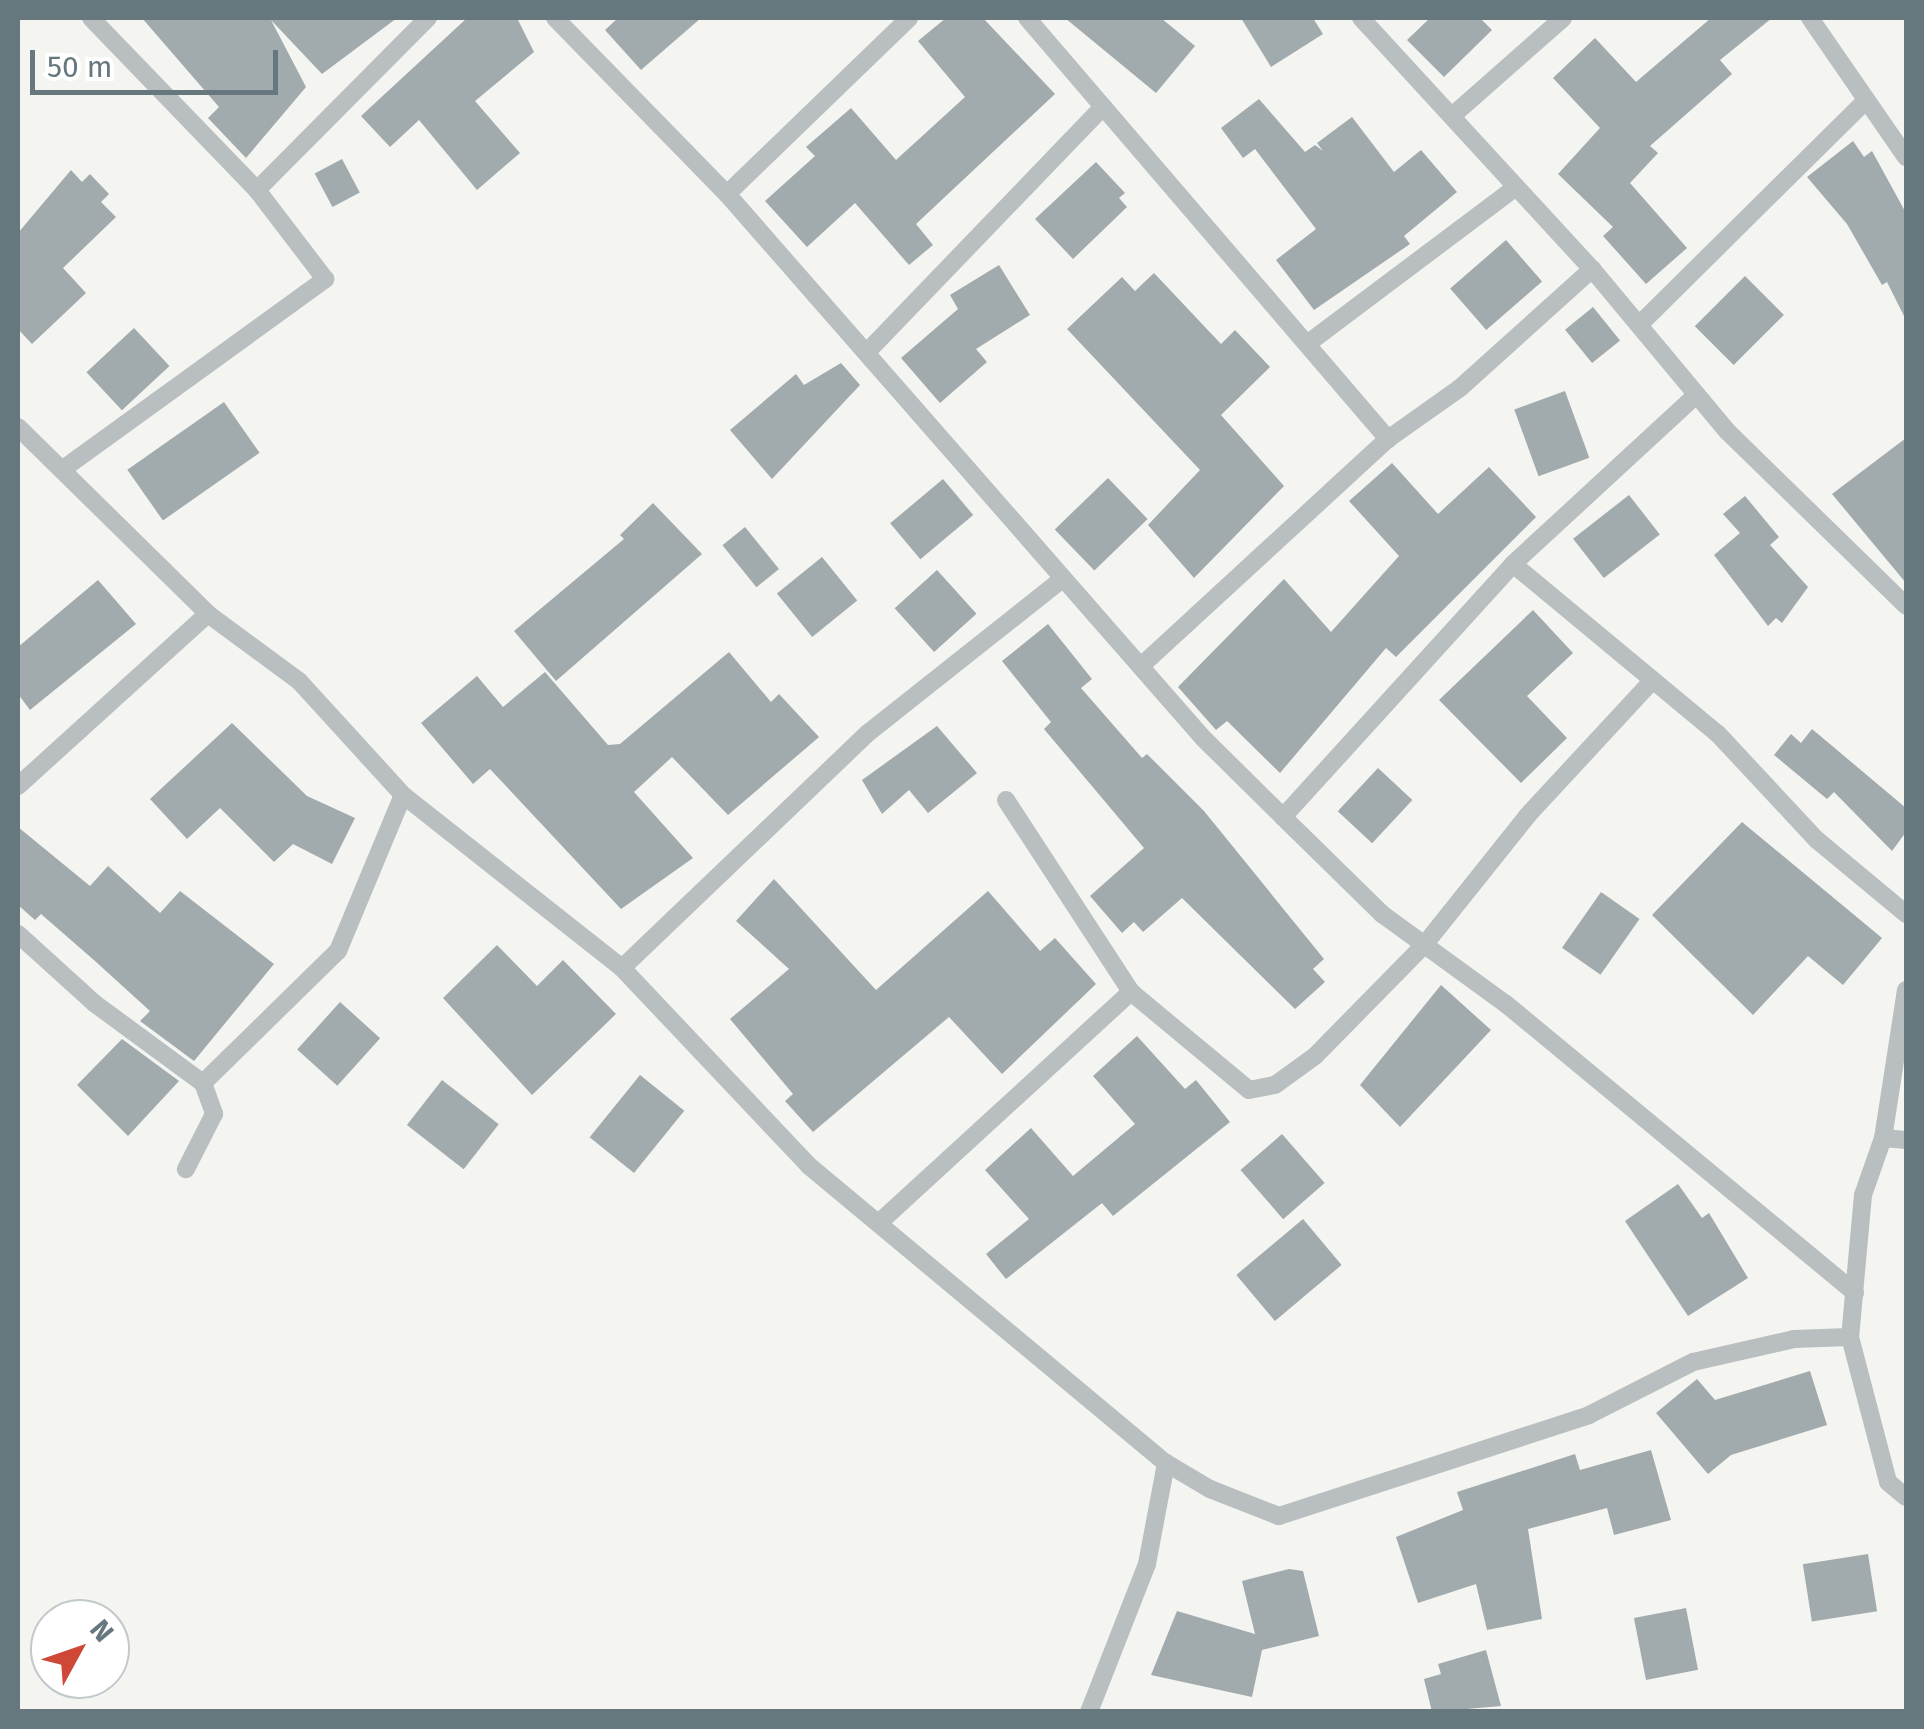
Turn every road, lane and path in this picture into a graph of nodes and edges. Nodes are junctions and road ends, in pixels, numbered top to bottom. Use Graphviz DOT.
graph roads {
  1 [pos="91,18"];
  2 [pos="428,18"];
  3 [pos="556,18"];
  4 [pos="909,18"];
  5 [pos="1027,18"];
  6 [pos="1362,18"];
  7 [pos="1563,18"];
  8 [pos="1810,18"];
  9 [pos="1866,100"];
  10 [pos="1103,108"];
  11 [pos="1452,116"];
  12 [pos="1906,157"];
  13 [pos="1515,188"];
  14 [pos="257,190"];
  15 [pos="727,194"];
  16 [pos="1592,269"];
  17 [pos="1640,324"];
  18 [pos="1311,341"];
  19 [pos="868,351"];
  20 [pos="1696,395"];
  21 [pos="18,427"];
  22 [pos="1388,439"];
  23 [pos="63,470"];
  24 [pos="1513,564"];
  25 [pos="1062,579"];
  26 [pos="1906,606"];
  27 [pos="208,614"];
  28 [pos="1141,666"];
  29 [pos="1653,680"];
  30 [pos="18,786"];
  31 [pos="403,795"];
  32 [pos="1006,800"];
  33 [pos="1283,817"];
  34 [pos="1906,914"];
  35 [pos="18,934"];
  36 [pos="1425,944"];
  37 [pos="622,968"];
  38 [pos="1906,990"];
  39 [pos="1132,992"];
  40 [pos="203,1084"];
  41 [pos="1883,1138"];
  42 [pos="1906,1140"];
  43 [pos="186,1169"];
  44 [pos="882,1220"];
  45 [pos="1855,1293"];
  46 [pos="1850,1338"];
  47 [pos="1166,1463"];
  48 [pos="1906,1497"];
  49 [pos="1088,1712"];
  1 -- 14 [label="street"];
  2 -- 14 [label="street"];
  3 -- 15 [label="street"];
  4 -- 15 [label="street"];
  5 -- 10 [label="street"];
  6 -- 11 [label="street"];
  7 -- 11 [label="street"];
  8 -- 9 [label="street"];
  9 -- 12 [label="street"];
  9 -- 17 [label="street"];
  10 -- 18 [label="street"];
  10 -- 19 [label="street"];
  11 -- 13 [label="street"];
  13 -- 16 [label="street"];
  13 -- 18 [label="street"];
  14 -- 23 [label="street"];
  15 -- 19 [label="street"];
  16 -- 17 [label="street"];
  16 -- 22 [label="street"];
  17 -- 20 [label="street"];
  18 -- 22 [label="street"];
  19 -- 25 [label="street"];
  20 -- 24 [label="street"];
  20 -- 26 [label="street"];
  21 -- 23 [label="street"];
  22 -- 28 [label="street"];
  23 -- 27 [label="street"];
  24 -- 29 [label="street"];
  24 -- 33 [label="street"];
  25 -- 28 [label="street"];
  25 -- 37 [label="street"];
  27 -- 30 [label="street"];
  27 -- 31 [label="street"];
  28 -- 33 [label="street"];
  29 -- 34 [label="street"];
  29 -- 36 [label="street"];
  31 -- 37 [label="street"];
  31 -- 40 [label="street"];
  32 -- 39 [label="street"];
  33 -- 36 [label="street"];
  35 -- 40 [label="street"];
  36 -- 39 [label="street"];
  36 -- 45 [label="street"];
  37 -- 44 [label="street"];
  38 -- 41 [label="street"];
  39 -- 44 [label="street"];
  40 -- 43 [label="street"];
  41 -- 42 [label="street"];
  41 -- 45 [label="street"];
  44 -- 47 [label="street"];
  45 -- 46 [label="street"];
  46 -- 47 [label="street"];
  46 -- 48 [label="street"];
  47 -- 49 [label="street"];
}
